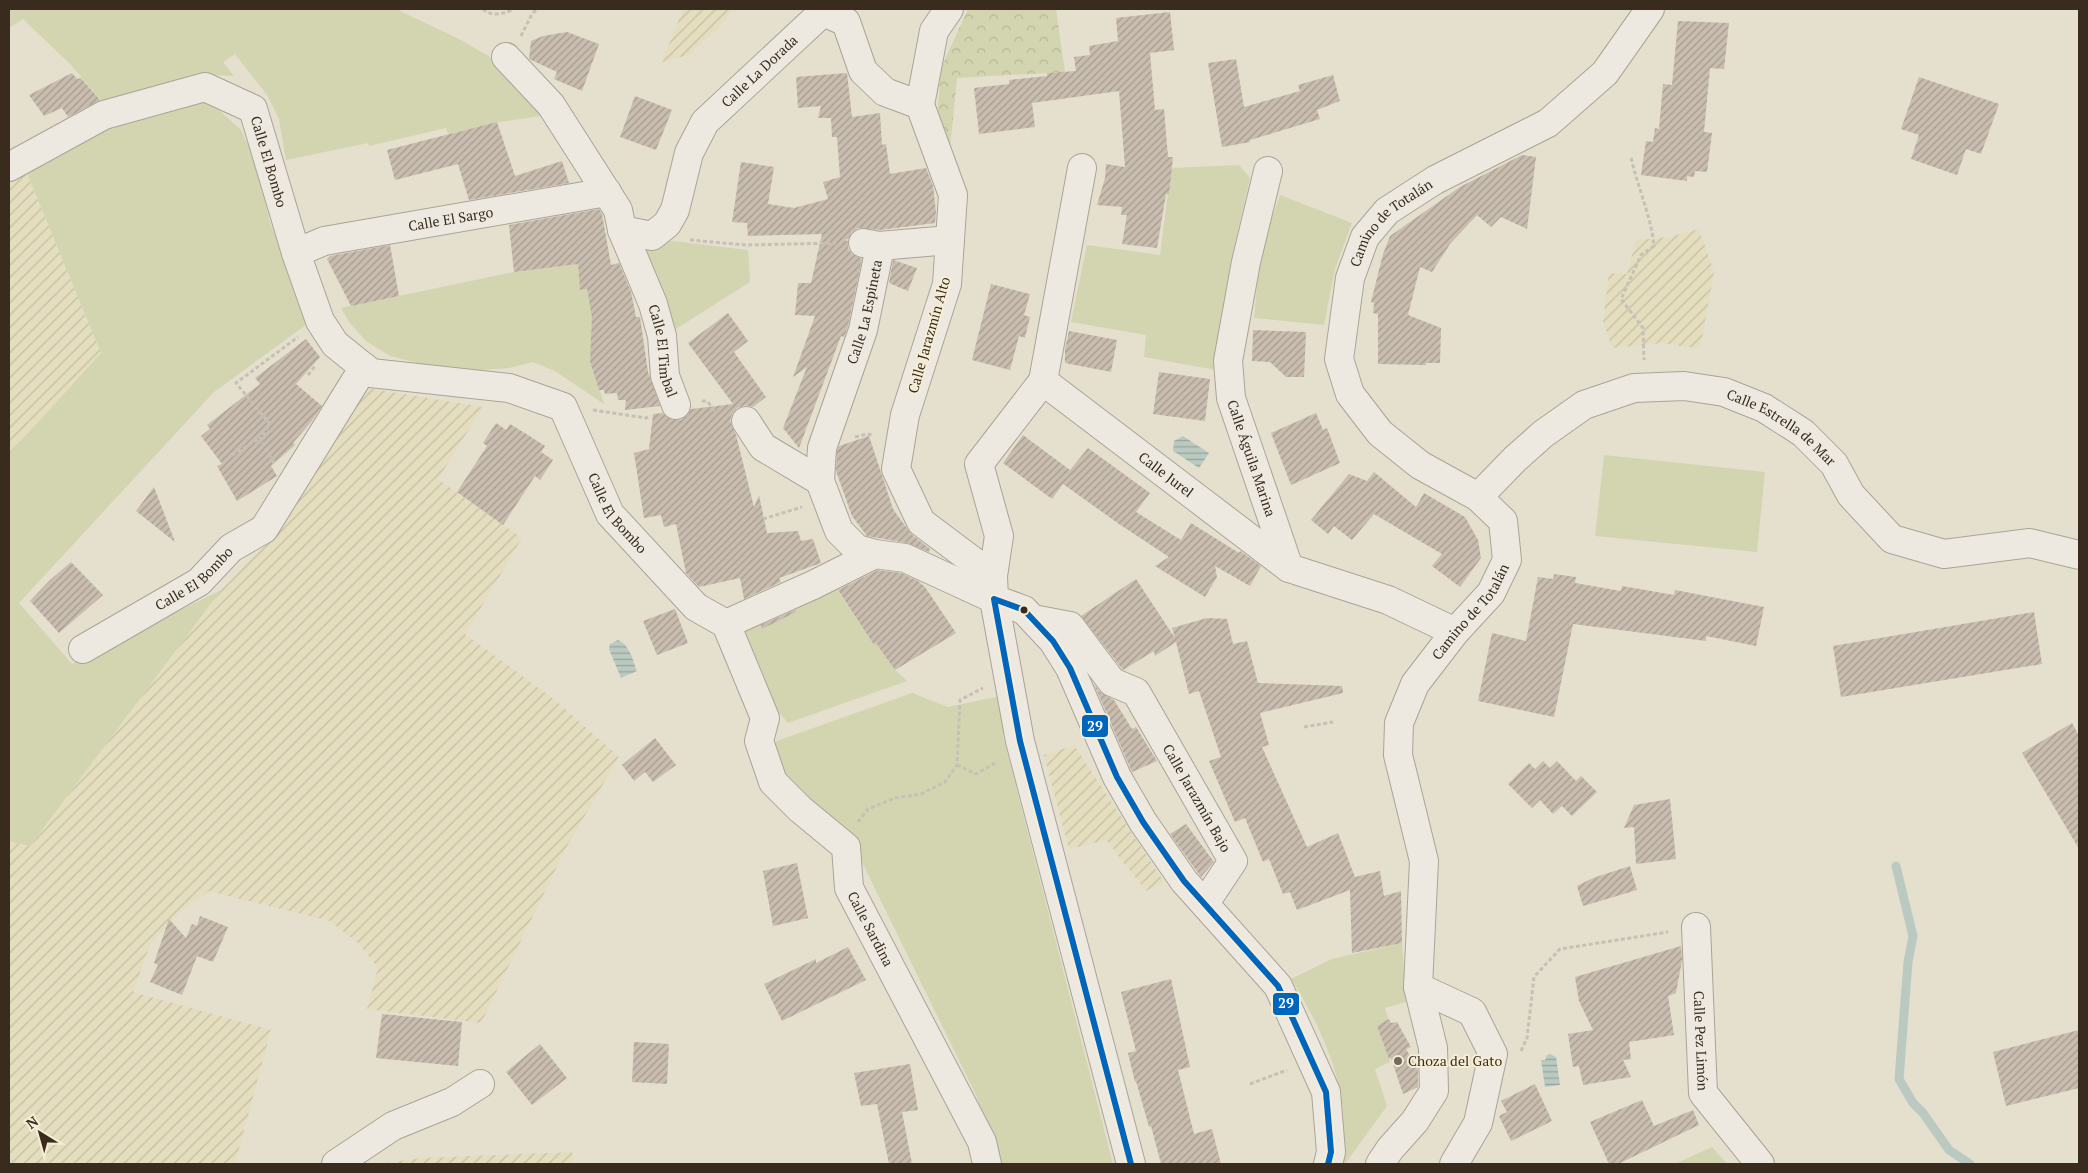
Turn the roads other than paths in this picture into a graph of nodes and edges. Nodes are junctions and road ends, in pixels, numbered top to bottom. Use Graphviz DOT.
graph roads {
  1 [pos="949,9"];
  2 [pos="1650,9"];
  3 [pos="506,57"];
  4 [pos="920,105"];
  5 [pos="9,168"];
  6 [pos="1082,168"];
  7 [pos="1268,171"];
  8 [pos="607,192"];
  9 [pos="622,230"];
  10 [pos="950,240"];
  11 [pos="296,253"];
  12 [pos="364,366"];
  13 [pos="1043,381"];
  14 [pos="676,405"];
  15 [pos="746,421"];
  16 [pos="820,481"];
  17 [pos="1478,497"];
  18 [pos="875,554"];
  19 [pos="2079,555"];
  20 [pos="1289,568"];
  21 [pos="994,588"];
  22 [pos="1033,619"];
  23 [pos="726,624"];
  24 [pos="1454,632"];
  25 [pos="83,649"];
  26 [pos="1205,903"];
  27 [pos="1696,927"];
  28 [pos="1418,987"];
  29 [pos="480,1084"];
  30 [pos="336,1164"];
  31 [pos="987,1164"];
  32 [pos="1131,1164"];
  33 [pos="1328,1164"];
  34 [pos="1380,1164"];
  35 [pos="1454,1164"];
  36 [pos="1760,1164"];
  1 -- 4 [label="street"];
  2 -- 17 [label="street, Camino de Totalán"];
  3 -- 8 [label="street, Calle El Timbal"];
  4 -- 9 [label="street, Calle La Dorada"];
  4 -- 10 [label="street, Calle Jarazmín Alto"];
  5 -- 11 [label="street, Calle El Bombo"];
  6 -- 13 [label="street"];
  7 -- 20 [label="street, Calle Águila Marina"];
  8 -- 9 [label="street, Calle El Timbal"];
  8 -- 11 [label="street, Calle El Sargo"];
  9 -- 14 [label="street, Calle El Timbal"];
  10 -- 16 [label="street, Calle La Espineta"];
  10 -- 21 [label="street, Calle Jarazmín Alto"];
  11 -- 12 [label="street, Calle El Bombo"];
  12 -- 23 [label="street, Calle El Bombo"];
  12 -- 25 [label="street, Calle El Bombo"];
  13 -- 20 [label="street, Calle Jurel"];
  13 -- 21 [label="street"];
  15 -- 16 [label="street"];
  16 -- 18 [label="street"];
  17 -- 19 [label="street, Calle Estrella de Mar"];
  17 -- 24 [label="street, Camino de Totalán"];
  18 -- 21 [label="street"];
  18 -- 23 [label="street"];
  20 -- 24 [label="street"];
  21 -- 22 [label="street"];
  21 -- 32 [label="street"];
  22 -- 26 [label="street"];
  22 -- 26 [label="street, Calle Jarazmín Bajo"];
  23 -- 31 [label="street, Calle Sardina"];
  24 -- 28 [label="street, Camino de Totalán"];
  26 -- 33 [label="street"];
  27 -- 36 [label="street, Calle Pez Limón"];
  28 -- 34 [label="street, Camino de Totalán"];
  28 -- 35 [label="street"];
  29 -- 30 [label="street"];
}
